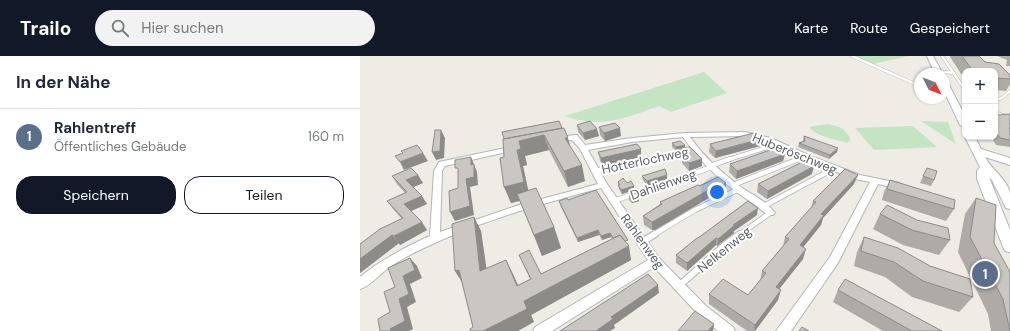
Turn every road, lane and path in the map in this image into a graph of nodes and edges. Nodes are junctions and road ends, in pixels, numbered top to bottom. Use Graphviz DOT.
graph roads {
  1 [pos="852,56"];
  2 [pos="930,56"];
  3 [pos="942,56"];
  4 [pos="936,68"];
  5 [pos="950,73"];
  6 [pos="954,73"];
  7 [pos="914,83"];
  8 [pos="962,85"];
  9 [pos="1010,91"];
  10 [pos="950,99"];
  11 [pos="998,99"];
  12 [pos="962,111"];
  13 [pos="998,113"];
  14 [pos="1008,117"];
  15 [pos="998,118"];
  16 [pos="685,135"];
  17 [pos="972,140"];
  18 [pos="547,142"];
  19 [pos="778,144"];
  20 [pos="524,146"];
  21 [pos="583,148"];
  22 [pos="695,150"];
  23 [pos="977,151"];
  24 [pos="805,157"];
  25 [pos="1010,162"];
  26 [pos="711,167"];
  27 [pos="985,167"];
  28 [pos="833,169"];
  29 [pos="1010,170"];
  30 [pos="595,171"];
  31 [pos="875,181"];
  32 [pos="603,185"];
  33 [pos="736,187"];
  34 [pos="906,188"];
  35 [pos="614,201"];
  36 [pos="1010,205"];
  37 [pos="767,209"];
  38 [pos="435,237"];
  39 [pos="642,242"];
  40 [pos="1010,247"];
  41 [pos="655,261"];
  42 [pos="360,284"];
  43 [pos="678,287"];
  44 [pos="540,331"];
  45 [pos="728,331"];
  46 [pos="783,331"];
  1 -- 7 [label="lane"];
  2 -- 4 [label="street"];
  3 -- 6 [label="lane"];
  5 -- 6 [label="lane"];
  6 -- 8 [label="lane"];
  9 -- 11 [label="lane"];
  10 -- 12 [label="street"];
  13 -- 14 [label="lane"];
  14 -- 15 [label="lane"];
  16 -- 19 [label="street, Huberöschweg"];
  16 -- 21 [label="street, Huberöschweg"];
  16 -- 22 [label="street, Hotterlochweg"];
  17 -- 23 [label="street"];
  18 -- 21 [label="street, Rahlenweg"];
  19 -- 24 [label="street, Huberöschweg"];
  19 -- 26 [label="lane, Dahlienweg"];
  20 -- 38 [label="street"];
  21 -- 30 [label="street, Rahlenweg"];
  22 -- 26 [label="street, Hotterlochweg"];
  22 -- 30 [label="lane, Hotterlochweg"];
  23 -- 25 [label="street"];
  23 -- 27 [label="street"];
  24 -- 28 [label="street, Huberöschweg"];
  24 -- 33 [label="lane"];
  26 -- 33 [label="street, Hotterlochweg"];
  26 -- 35 [label="lane, Dahlienweg"];
  27 -- 29 [label="street"];
  27 -- 36 [label="street"];
  27 -- 40 [label="street"];
  28 -- 31 [label="street, Huberöschweg"];
  28 -- 37 [label="lane, Nelkenweg"];
  30 -- 32 [label="street, Rahlenweg"];
  31 -- 34 [label="street, Huberöschweg"];
  31 -- 46 [label="street"];
  32 -- 35 [label="street, Rahlenweg"];
  32 -- 38 [label="street"];
  33 -- 37 [label="street, Hotterlochweg"];
  33 -- 39 [label="lane"];
  35 -- 39 [label="street, Rahlenweg"];
  37 -- 43 [label="lane, Nelkenweg"];
  38 -- 42 [label="street"];
  39 -- 41 [label="street, Rahlenweg"];
  41 -- 43 [label="street, Rahlenweg"];
  41 -- 44 [label="street"];
  43 -- 45 [label="street, Rahlenweg"];
}
